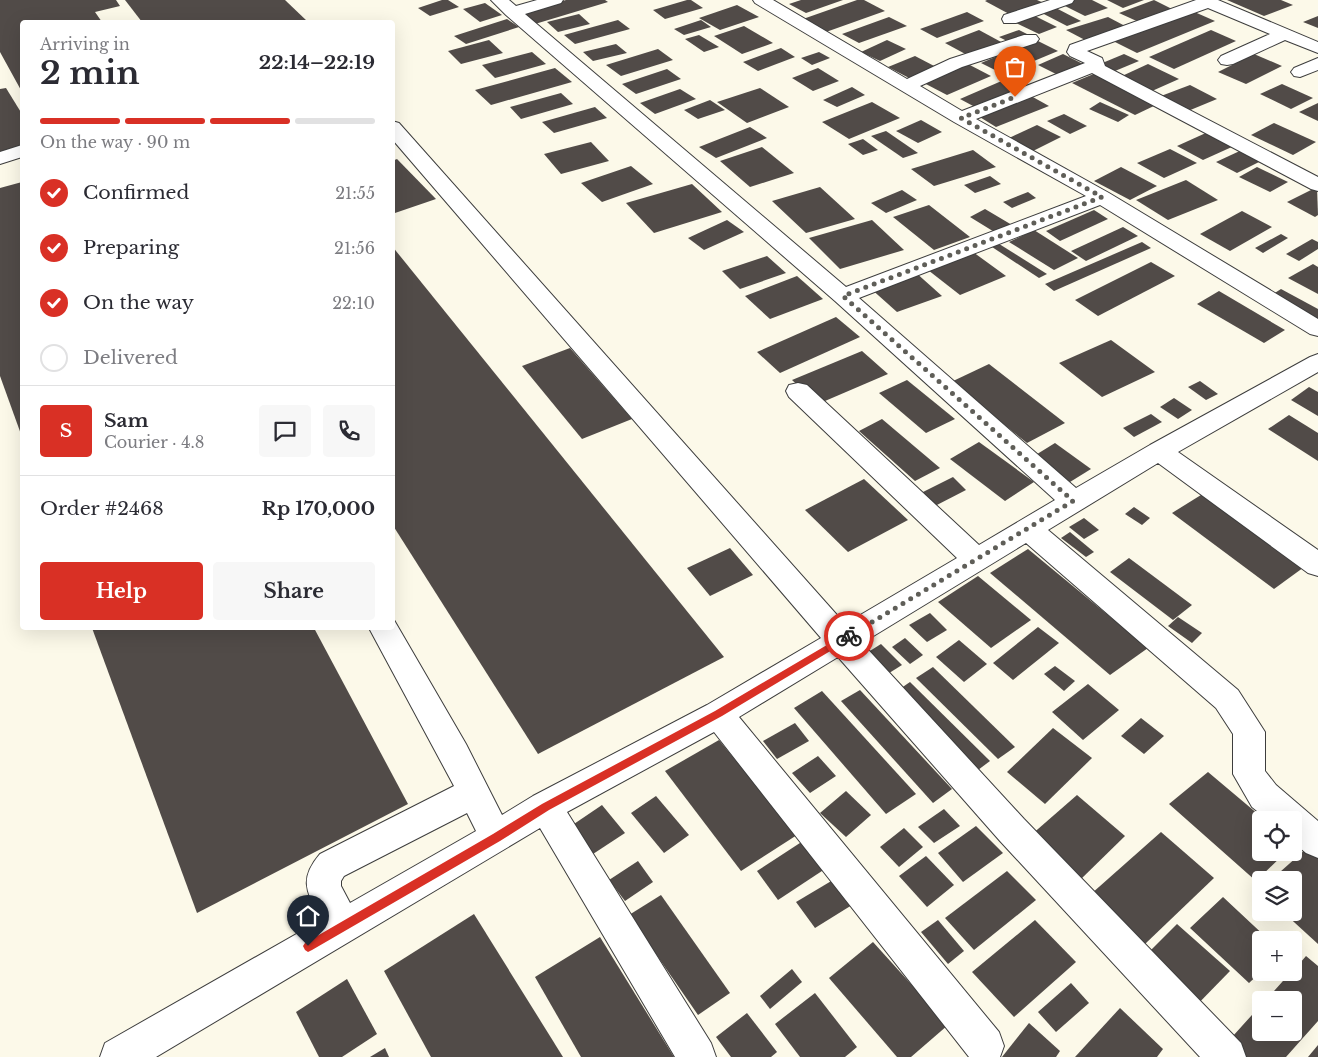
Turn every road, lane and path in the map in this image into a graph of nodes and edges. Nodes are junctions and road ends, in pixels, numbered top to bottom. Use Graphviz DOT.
graph roads {
  1 [pos="555,0"];
  2 [pos="760,0"];
  3 [pos="1066,0"];
  4 [pos="1206,1"];
  5 [pos="506,6"];
  6 [pos="1010,19"];
  7 [pos="1284,34"];
  8 [pos="1030,39"];
  9 [pos="1318,48"];
  10 [pos="1227,60"];
  11 [pos="1318,63"];
  12 [pos="1094,67"];
  13 [pos="1300,72"];
  14 [pos="906,86"];
  15 [pos="961,118"];
  16 [pos="395,129"];
  17 [pos="20,152"];
  18 [pos="0,158"];
  19 [pos="1318,185"];
  20 [pos="1102,197"];
  21 [pos="843,296"];
  22 [pos="1318,329"];
  23 [pos="1318,362"];
  24 [pos="798,391"];
  25 [pos="1159,451"];
  26 [pos="1073,501"];
  27 [pos="1028,529"];
  28 [pos="977,560"];
  29 [pos="1318,564"];
  30 [pos="385,630"];
  31 [pos="841,641"];
  32 [pos="718,714"];
  33 [pos="474,793"];
  34 [pos="545,807"];
  35 [pos="1281,811"];
  36 [pos="1302,829"];
  37 [pos="496,838"];
  38 [pos="1318,842"];
  39 [pos="343,926"];
  40 [pos="985,1046"];
  41 [pos="119,1057"];
  42 [pos="697,1057"];
  43 [pos="1226,1057"];
  1 -- 5 [label="street"];
  2 -- 14 [label="street"];
  3 -- 6 [label="street"];
  4 -- 7 [label="street"];
  4 -- 12 [label="street"];
  5 -- 21 [label="street"];
  7 -- 9 [label="street"];
  7 -- 10 [label="street"];
  8 -- 14 [label="street"];
  11 -- 13 [label="street"];
  12 -- 15 [label="street"];
  12 -- 19 [label="street"];
  14 -- 15 [label="street"];
  15 -- 20 [label="street"];
  16 -- 31 [label="street"];
  17 -- 18 [label="street"];
  20 -- 21 [label="street"];
  20 -- 22 [label="street"];
  21 -- 26 [label="street"];
  23 -- 25 [label="street"];
  24 -- 28 [label="street"];
  25 -- 26 [label="street"];
  25 -- 29 [label="street"];
  26 -- 27 [label="street"];
  27 -- 28 [label="street"];
  27 -- 35 [label="street"];
  28 -- 31 [label="street"];
  30 -- 33 [label="street"];
  31 -- 32 [label="street"];
  31 -- 43 [label="street"];
  32 -- 34 [label="street"];
  32 -- 40 [label="street"];
  33 -- 37 [label="street"];
  33 -- 39 [label="street"];
  34 -- 37 [label="street"];
  34 -- 42 [label="street"];
  36 -- 38 [label="street"];
  37 -- 39 [label="street"];
  39 -- 41 [label="street"];
}
